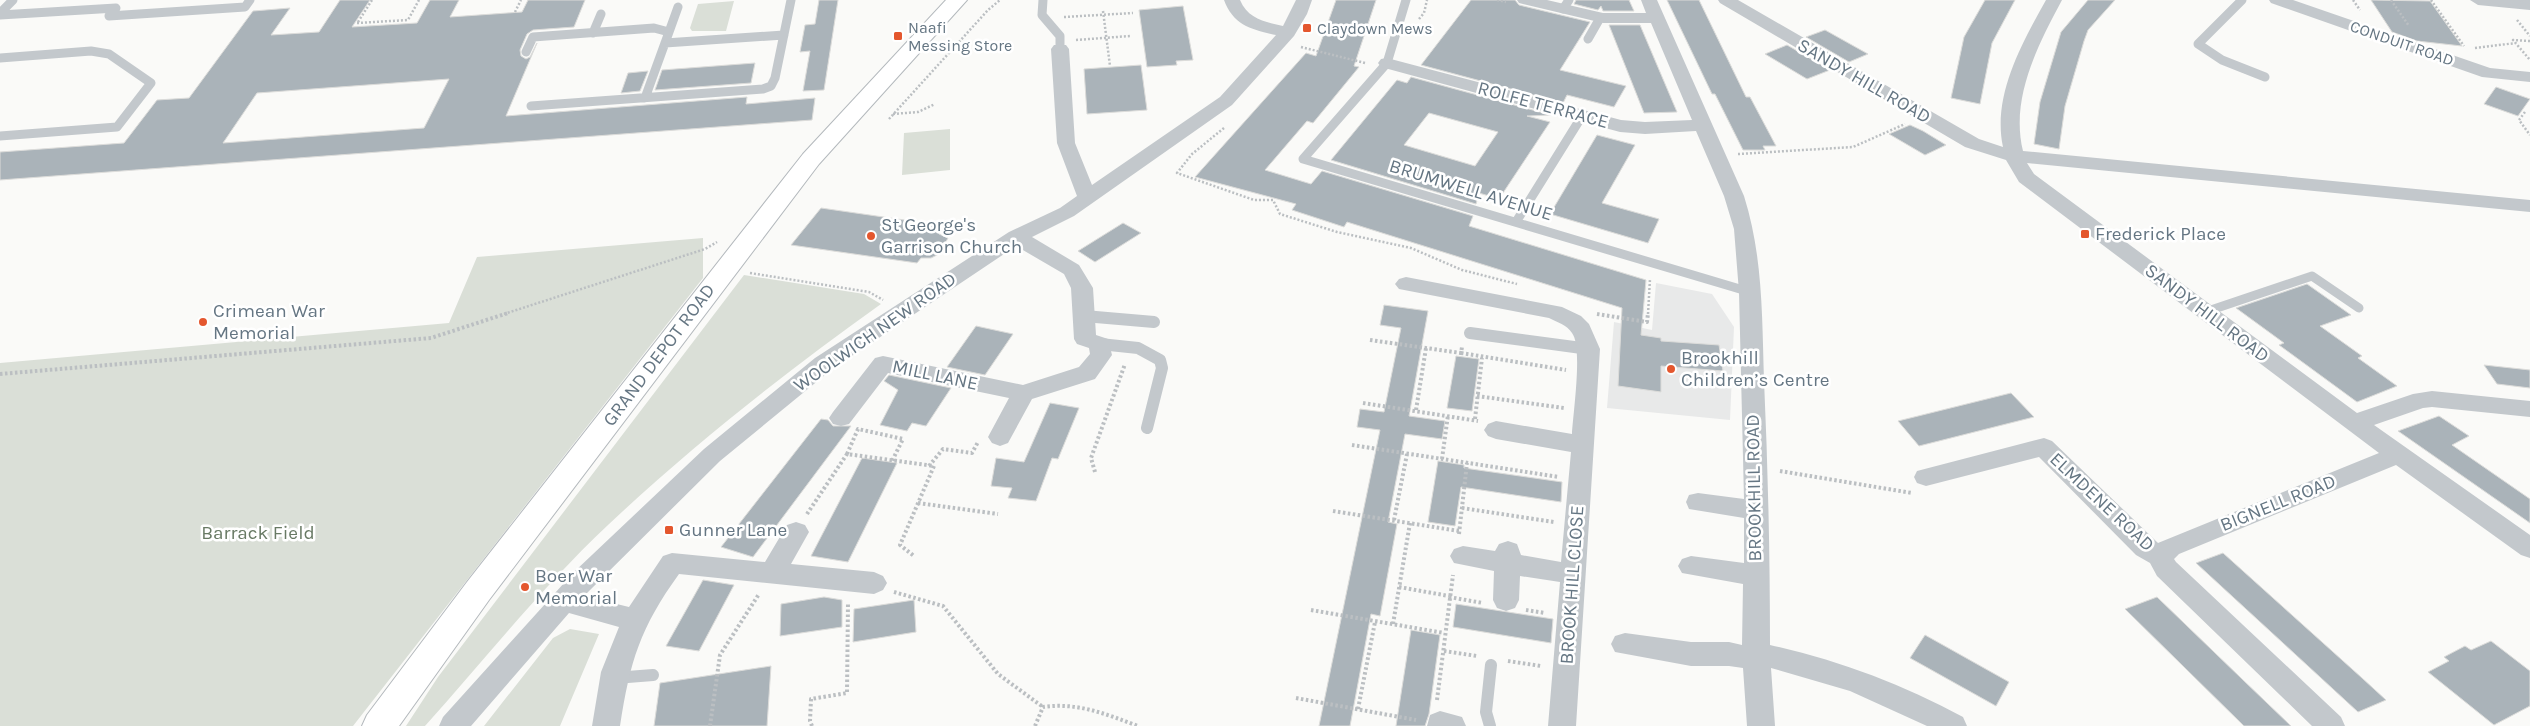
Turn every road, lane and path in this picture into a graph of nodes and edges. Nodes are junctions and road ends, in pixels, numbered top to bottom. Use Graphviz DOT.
graph roads {
  1 [pos="13,0"];
  2 [pos="250,0"];
  3 [pos="372,0"];
  4 [pos="419,0"];
  5 [pos="521,0"];
  6 [pos="791,0"];
  7 [pos="957,0"];
  8 [pos="1000,0"];
  9 [pos="1042,0"];
  10 [pos="1232,0"];
  11 [pos="1304,0"];
  12 [pos="1406,0"];
  13 [pos="1525,0"];
  14 [pos="1649,0"];
  15 [pos="1726,0"];
  16 [pos="2054,0"];
  17 [pos="2242,0"];
  18 [pos="2277,0"];
  19 [pos="2391,0"];
  20 [pos="2431,0"];
  21 [pos="2478,0"];
  22 [pos="1566,4"];
  23 [pos="2530,5"];
  24 [pos="678,7"];
  25 [pos="515,12"];
  26 [pos="1104,13"];
  27 [pos="1133,13"];
  28 [pos="0,14"];
  29 [pos="601,14"];
  30 [pos="1600,18"];
  31 [pos="1657,18"];
  32 [pos="1046,19"];
  33 [pos="669,32"];
  34 [pos="593,33"];
  35 [pos="784,35"];
  36 [pos="1130,36"];
  37 [pos="1283,37"];
  38 [pos="1107,38"];
  39 [pos="1588,39"];
  40 [pos="2530,41"];
  41 [pos="665,43"];
  42 [pos="2516,43"];
  43 [pos="1060,45"];
  44 [pos="2465,47"];
  45 [pos="2474,48"];
  46 [pos="2418,49"];
  47 [pos="526,52"];
  48 [pos="0,58"];
  49 [pos="2528,58"];
  50 [pos="1385,65"];
  51 [pos="1110,66"];
  52 [pos="2266,77"];
  53 [pos="2530,77"];
  54 [pos="645,98"];
  55 [pos="935,104"];
  56 [pos="531,106"];
  57 [pos="2525,112"];
  58 [pos="893,114"];
  59 [pos="1582,116"];
  60 [pos="1924,116"];
  61 [pos="889,119"];
  62 [pos="1228,124"];
  63 [pos="1702,125"];
  64 [pos="2530,135"];
  65 [pos="0,136"];
  66 [pos="1716,156"];
  67 [pos="2012,156"];
  68 [pos="1086,197"];
  69 [pos="2530,206"];
  70 [pos="1516,222"];
  71 [pos="1016,237"];
  72 [pos="705,249"];
  73 [pos="1656,265"];
  74 [pos="744,272"];
  75 [pos="1406,284"];
  76 [pos="1523,285"];
  77 [pos="1750,292"];
  78 [pos="879,298"];
  79 [pos="2359,308"];
  80 [pos="2205,312"];
  81 [pos="1593,313"];
  82 [pos="1084,316"];
  83 [pos="1154,322"];
  84 [pos="1467,336"];
  85 [pos="1370,340"];
  86 [pos="1100,344"];
  87 [pos="1130,347"];
  88 [pos="1426,348"];
  89 [pos="1589,349"];
  90 [pos="1461,353"];
  91 [pos="1482,358"];
  92 [pos="1587,373"];
  93 [pos="0,374"];
  94 [pos="1023,393"];
  95 [pos="1478,396"];
  96 [pos="1363,403"];
  97 [pos="2530,409"];
  98 [pos="1416,410"];
  99 [pos="1585,411"];
  100 [pos="1448,415"];
  101 [pos="841,418"];
  102 [pos="2354,423"];
  103 [pos="1485,424"];
  104 [pos="1148,428"];
  105 [pos="1003,431"];
  106 [pos="1352,445"];
  107 [pos="1583,445"];
  108 [pos="847,454"];
  109 [pos="1407,454"];
  110 [pos="2398,454"];
  111 [pos="1442,459"];
  112 [pos="892,460"];
  113 [pos="929,466"];
  114 [pos="1755,468"];
  115 [pos="1095,472"];
  116 [pos="1926,477"];
  117 [pos="1580,480"];
  118 [pos="1698,502"];
  119 [pos="918,503"];
  120 [pos="1462,508"];
  121 [pos="1757,510"];
  122 [pos="1333,511"];
  123 [pos="998,514"];
  124 [pos="1505,514"];
  125 [pos="1505,519"];
  126 [pos="1394,520"];
  127 [pos="1410,523"];
  128 [pos="1577,525"];
  129 [pos="1459,531"];
  130 [pos="796,532"];
  131 [pos="2530,548"];
  132 [pos="914,556"];
  133 [pos="1462,556"];
  134 [pos="2160,556"];
  135 [pos="1508,557"];
  136 [pos="1692,566"];
  137 [pos="773,572"];
  138 [pos="1572,574"];
  139 [pos="1755,576"];
  140 [pos="862,582"];
  141 [pos="1399,587"];
  142 [pos="1450,596"];
  143 [pos="1506,600"];
  144 [pos="563,601"];
  145 [pos="1312,610"];
  146 [pos="635,620"];
  147 [pos="1375,622"];
  148 [pos="1393,624"];
  149 [pos="1444,633"];
  150 [pos="1625,644"];
  151 [pos="1444,651"];
  152 [pos="1756,656"];
  153 [pos="1491,665"];
  154 [pos="653,675"];
  155 [pos="614,678"];
  156 [pos="1296,698"];
  157 [pos="1043,706"];
  158 [pos="1358,710"];
  159 [pos="1442,724"];
  160 [pos="379,726"];
  161 [pos="453,726"];
  162 [pos="606,726"];
  163 [pos="710,726"];
  164 [pos="812,726"];
  165 [pos="1035,726"];
  166 [pos="1138,726"];
  167 [pos="1490,726"];
  168 [pos="1562,726"];
  169 [pos="1761,726"];
  170 [pos="1953,726"];
  171 [pos="2332,726"];
  1 -- 28 [label="lane"];
  2 -- 28 [label="lane"];
  3 -- 4 [label="path"];
  5 -- 25 [label="path"];
  6 -- 35 [label="lane"];
  7 -- 160 [label="highway, GRAND DEPOT ROAD"];
  8 -- 58 [label="path"];
  9 -- 32 [label="lane"];
  10 -- 37 [label="street"];
  11 -- 37 [label="street, WOOLWICH NEW ROAD"];
  12 -- 50 [label="lane"];
  13 -- 22 [label="street"];
  14 -- 31 [label="street, BROOKHILL ROAD"];
  15 -- 60 [label="street, SANDY HILL ROAD"];
  16 -- 67 [label="street"];
  17 -- 52 [label="lane"];
  18 -- 46 [label="street, CONDUIT ROAD"];
  19 -- 46 [label="path"];
  20 -- 44 [label="path"];
  21 -- 23 [label="street"];
  22 -- 30 [label="street"];
  24 -- 33 [label="lane"];
  26 -- 27 [label="path"];
  26 -- 32 [label="path"];
  26 -- 38 [label="path"];
  29 -- 34 [label="lane"];
  30 -- 31 [label="street"];
  30 -- 39 [label="lane"];
  31 -- 63 [label="street, BROOKHILL ROAD"];
  32 -- 43 [label="lane"];
  33 -- 34 [label="lane"];
  33 -- 41 [label="lane"];
  34 -- 47 [label="lane"];
  35 -- 41 [label="lane"];
  35 -- 54 [label="lane"];
  36 -- 38 [label="path"];
  37 -- 50 [label="path"];
  37 -- 68 [label="street, WOOLWICH NEW ROAD"];
  38 -- 43 [label="path"];
  38 -- 51 [label="path"];
  40 -- 42 [label="path"];
  41 -- 54 [label="lane"];
  42 -- 45 [label="path"];
  42 -- 49 [label="path"];
  43 -- 68 [label="street"];
  46 -- 53 [label="street, CONDUIT ROAD"];
  48 -- 65 [label="lane"];
  50 -- 59 [label="street, ROLFE TERRACE"];
  50 -- 70 [label="lane, BRUMWELL AVENUE"];
  54 -- 56 [label="lane"];
  55 -- 58 [label="path"];
  57 -- 64 [label="path"];
  58 -- 61 [label="path"];
  59 -- 63 [label="street, ROLFE TERRACE"];
  59 -- 70 [label="lane"];
  60 -- 66 [label="path"];
  60 -- 67 [label="street, SANDY HILL ROAD"];
  62 -- 76 [label="path"];
  63 -- 66 [label="street, BROOKHILL ROAD"];
  66 -- 77 [label="street, BROOKHILL ROAD"];
  67 -- 69 [label="street"];
  67 -- 80 [label="street, SANDY HILL ROAD"];
  68 -- 71 [label="street, WOOLWICH NEW ROAD"];
  70 -- 73 [label="lane, BRUMWELL AVENUE"];
  71 -- 82 [label="street"];
  71 -- 144 [label="street, WOOLWICH NEW ROAD"];
  72 -- 93 [label="path"];
  73 -- 77 [label="lane, BRUMWELL AVENUE"];
  73 -- 81 [label="path"];
  74 -- 78 [label="path"];
  75 -- 89 [label="street, BROOK HILL CLOSE"];
  77 -- 114 [label="street, BROOKHILL ROAD"];
  79 -- 80 [label="lane"];
  80 -- 102 [label="street, SANDY HILL ROAD"];
  82 -- 83 [label="lane"];
  82 -- 86 [label="street"];
  84 -- 89 [label="lane"];
  84 -- 90 [label="path"];
  85 -- 88 [label="path"];
  86 -- 87 [label="lane"];
  86 -- 94 [label="street, MILL LANE"];
  87 -- 104 [label="lane"];
  87 -- 115 [label="path"];
  88 -- 90 [label="path"];
  88 -- 98 [label="path"];
  89 -- 92 [label="street, BROOK HILL CLOSE"];
  90 -- 91 [label="path"];
  91 -- 92 [label="path"];
  91 -- 95 [label="path"];
  92 -- 99 [label="street, BROOK HILL CLOSE"];
  94 -- 101 [label="street, MILL LANE"];
  94 -- 105 [label="street"];
  95 -- 99 [label="path"];
  95 -- 103 [label="path"];
  96 -- 98 [label="path"];
  97 -- 102 [label="street"];
  98 -- 100 [label="path"];
  99 -- 107 [label="street, BROOK HILL CLOSE"];
  100 -- 103 [label="path"];
  100 -- 111 [label="path"];
  102 -- 110 [label="street, SANDY HILL ROAD"];
  103 -- 107 [label="street"];
  105 -- 113 [label="path"];
  106 -- 109 [label="path"];
  107 -- 117 [label="street, BROOK HILL CLOSE"];
  108 -- 112 [label="path"];
  108 -- 112 [label="path"];
  108 -- 130 [label="path"];
  109 -- 111 [label="path"];
  109 -- 126 [label="path"];
  110 -- 131 [label="street, SANDY HILL ROAD"];
  110 -- 134 [label="street, BIGNELL ROAD"];
  111 -- 117 [label="path"];
  112 -- 113 [label="path"];
  113 -- 119 [label="path"];
  114 -- 116 [label="path"];
  114 -- 121 [label="street, BROOKHILL ROAD"];
  116 -- 134 [label="street, ELMDENE ROAD"];
  117 -- 128 [label="street, BROOK HILL CLOSE"];
  118 -- 121 [label="street"];
  119 -- 123 [label="path"];
  119 -- 132 [label="path"];
  120 -- 124 [label="path"];
  121 -- 139 [label="street, BROOKHILL ROAD"];
  122 -- 126 [label="path"];
  124 -- 125 [label="path"];
  124 -- 128 [label="path"];
  126 -- 127 [label="path"];
  127 -- 129 [label="path"];
  127 -- 141 [label="path"];
  128 -- 138 [label="street, BROOK HILL CLOSE"];
  130 -- 137 [label="street"];
  133 -- 135 [label="street"];
  134 -- 171 [label="street, ELMDENE ROAD"];
  135 -- 138 [label="street"];
  135 -- 143 [label="street"];
  136 -- 139 [label="street"];
  137 -- 140 [label="street"];
  137 -- 146 [label="street"];
  137 -- 163 [label="path"];
  138 -- 168 [label="street, BROOK HILL CLOSE"];
  139 -- 152 [label="street, BROOKHILL ROAD"];
  140 -- 157 [label="path"];
  140 -- 164 [label="path"];
  141 -- 142 [label="path"];
  141 -- 148 [label="path"];
  144 -- 146 [label="street"];
  144 -- 161 [label="street, WOOLWICH NEW ROAD"];
  145 -- 147 [label="path"];
  146 -- 155 [label="street"];
  147 -- 148 [label="path"];
  147 -- 158 [label="path"];
  148 -- 149 [label="path"];
  150 -- 152 [label="street"];
  151 -- 159 [label="path"];
  152 -- 169 [label="street, BROOKHILL ROAD"];
  152 -- 170 [label="street"];
  153 -- 167 [label="lane"];
  154 -- 155 [label="lane"];
  155 -- 162 [label="street"];
  156 -- 158 [label="path"];
  157 -- 165 [label="path"];
  157 -- 166 [label="path"];
  158 -- 159 [label="path"];
}
